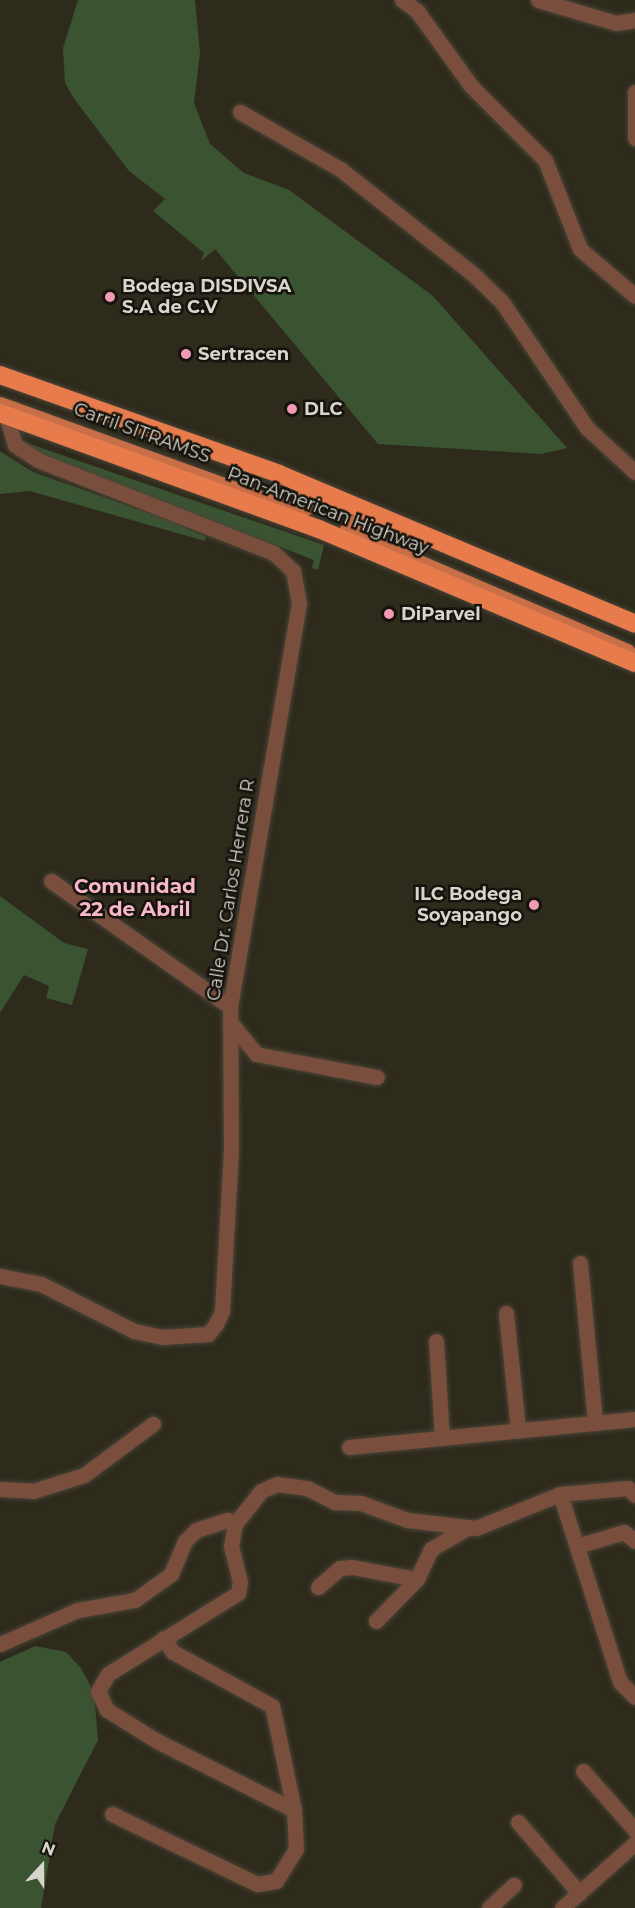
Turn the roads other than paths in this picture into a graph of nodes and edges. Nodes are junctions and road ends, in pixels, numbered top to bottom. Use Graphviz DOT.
graph roads {
  1 [pos="402,0"];
  2 [pos="538,0"];
  3 [pos="635,20"];
  4 [pos="635,92"];
  5 [pos="240,112"];
  6 [pos="635,138"];
  7 [pos="635,296"];
  8 [pos="0,375"];
  9 [pos="0,382"];
  10 [pos="2,410"];
  11 [pos="635,472"];
  12 [pos="305,494"];
  13 [pos="298,512"];
  14 [pos="367,517"];
  15 [pos="359,536"];
  16 [pos="635,624"];
  17 [pos="635,632"];
  18 [pos="635,654"];
  19 [pos="635,663"];
  20 [pos="51,881"];
  21 [pos="230,1014"];
  22 [pos="377,1077"];
  23 [pos="580,1263"];
  24 [pos="0,1276"];
  25 [pos="506,1313"];
  26 [pos="435,1341"];
  27 [pos="635,1419"];
  28 [pos="595,1423"];
  29 [pos="153,1424"];
  30 [pos="518,1430"];
  31 [pos="442,1438"];
  32 [pos="349,1447"];
  33 [pos="0,1489"];
  34 [pos="560,1494"];
  35 [pos="635,1496"];
  36 [pos="235,1524"];
  37 [pos="468,1527"];
  38 [pos="635,1541"];
  39 [pos="577,1545"];
  40 [pos="417,1579"];
  41 [pos="318,1587"];
  42 [pos="376,1621"];
  43 [pos="163,1638"];
  44 [pos="0,1644"];
  45 [pos="635,1697"];
  46 [pos="583,1771"];
  47 [pos="294,1810"];
  48 [pos="112,1814"];
  49 [pos="518,1822"];
  50 [pos="635,1830"];
  51 [pos="635,1843"];
  52 [pos="514,1886"];
  53 [pos="570,1904"];
  54 [pos="489,1908"];
  1 -- 7 [label="street"];
  2 -- 3 [label="street"];
  4 -- 6 [label="street"];
  5 -- 11 [label="street"];
  8 -- 16 [label="highway, Pan-American Highway"];
  9 -- 12 [label="main road, Carril SITRAMSS"];
  10 -- 13 [label="main road, Carril SITRAMSS"];
  10 -- 19 [label="highway, Pan-American Highway"];
  10 -- 21 [label="street, Calle Dr. Carlos Herrera R"];
  12 -- 13 [label="main road"];
  12 -- 14 [label="main road, Carril SITRAMSS"];
  13 -- 15 [label="main road, Carril SITRAMSS"];
  14 -- 15 [label="main road"];
  14 -- 17 [label="main road, Carril SITRAMSS"];
  15 -- 18 [label="main road, Carril SITRAMSS"];
  20 -- 21 [label="street"];
  21 -- 22 [label="street"];
  21 -- 24 [label="street, Calle Dr. Carlos Herrera R"];
  23 -- 28 [label="street"];
  25 -- 30 [label="street"];
  26 -- 31 [label="street"];
  27 -- 28 [label="street"];
  28 -- 30 [label="street"];
  29 -- 33 [label="street"];
  30 -- 31 [label="street"];
  31 -- 32 [label="street"];
  34 -- 35 [label="street"];
  34 -- 37 [label="street"];
  34 -- 39 [label="street"];
  36 -- 37 [label="street"];
  36 -- 43 [label="street"];
  36 -- 44 [label="street"];
  37 -- 40 [label="street"];
  38 -- 39 [label="street"];
  39 -- 45 [label="street"];
  40 -- 41 [label="street"];
  40 -- 42 [label="street"];
  43 -- 47 [label="street"];
  43 -- 47 [label="street"];
  46 -- 50 [label="street"];
  47 -- 48 [label="street"];
  49 -- 53 [label="street"];
  51 -- 53 [label="street"];
  52 -- 54 [label="street"];
}
